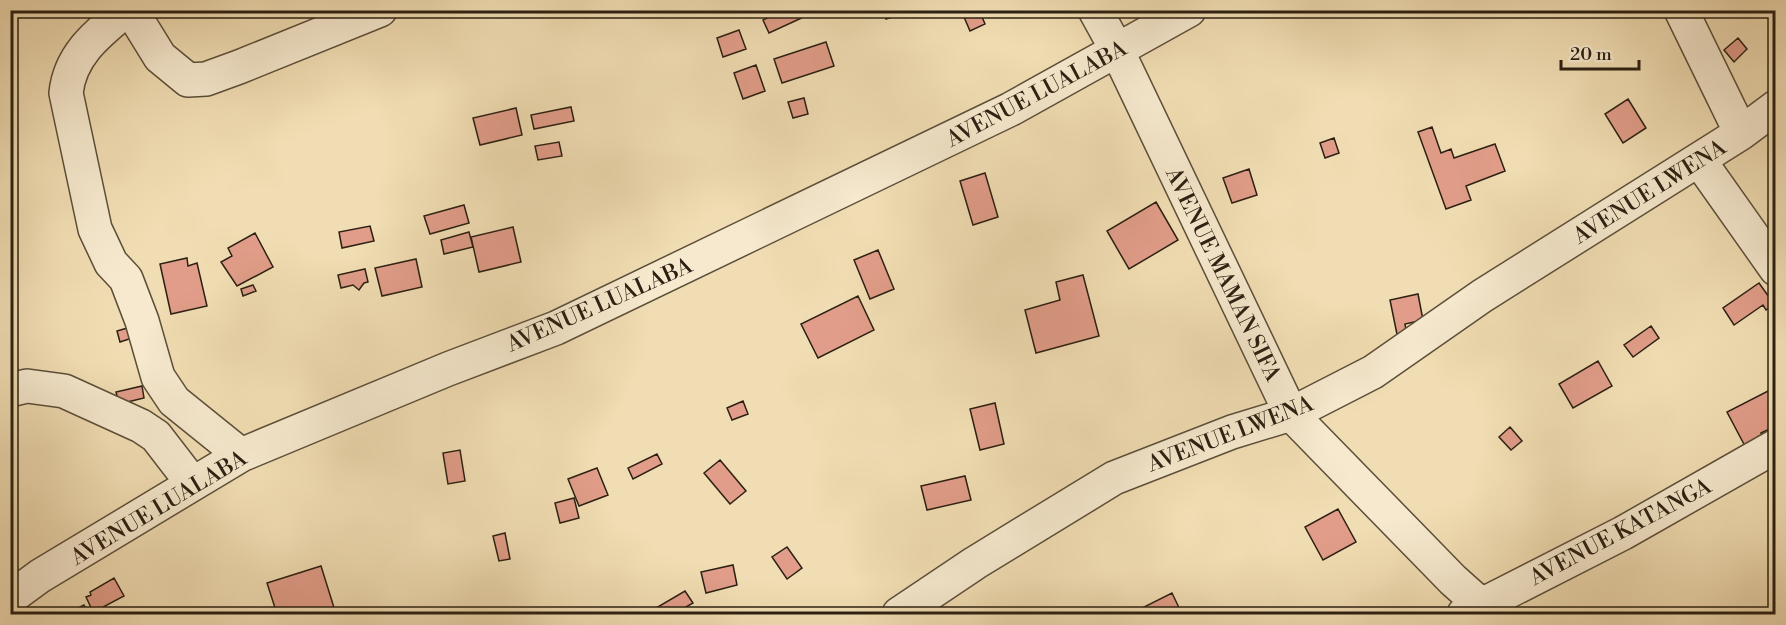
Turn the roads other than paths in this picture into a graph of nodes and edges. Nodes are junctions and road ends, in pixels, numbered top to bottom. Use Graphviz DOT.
graph roads {
  1 [pos="126,10"];
  2 [pos="131,10"];
  3 [pos="380,10"];
  4 [pos="1095,10"];
  5 [pos="1188,10"];
  6 [pos="1681,10"];
  7 [pos="1117,50"];
  8 [pos="1776,107"];
  9 [pos="1741,133"];
  10 [pos="1699,160"];
  11 [pos="1776,269"];
  12 [pos="10,390"];
  13 [pos="1291,414"];
  14 [pos="1776,446"];
  15 [pos="241,455"];
  16 [pos="193,484"];
  17 [pos="10,598"];
  18 [pos="1479,611"];
  19 [pos="899,615"];
  1 -- 15 [label="street"];
  2 -- 3 [label="street"];
  4 -- 7 [label="street, AVENUE MAMAN SIFA"];
  5 -- 7 [label="street, AVENUE LUALABA"];
  6 -- 9 [label="street"];
  7 -- 13 [label="street, AVENUE MAMAN SIFA"];
  7 -- 15 [label="street, AVENUE LUALABA"];
  8 -- 9 [label="street, AVENUE LWENA"];
  9 -- 10 [label="street, AVENUE LWENA"];
  10 -- 11 [label="street"];
  10 -- 13 [label="street, AVENUE LWENA"];
  12 -- 16 [label="street"];
  13 -- 18 [label="street, AVENUE MAMAN SIFA"];
  13 -- 19 [label="street, AVENUE LWENA"];
  14 -- 18 [label="street, AVENUE KATANGA"];
  15 -- 16 [label="street, AVENUE LUALABA"];
  16 -- 17 [label="street, AVENUE LUALABA"];
}
